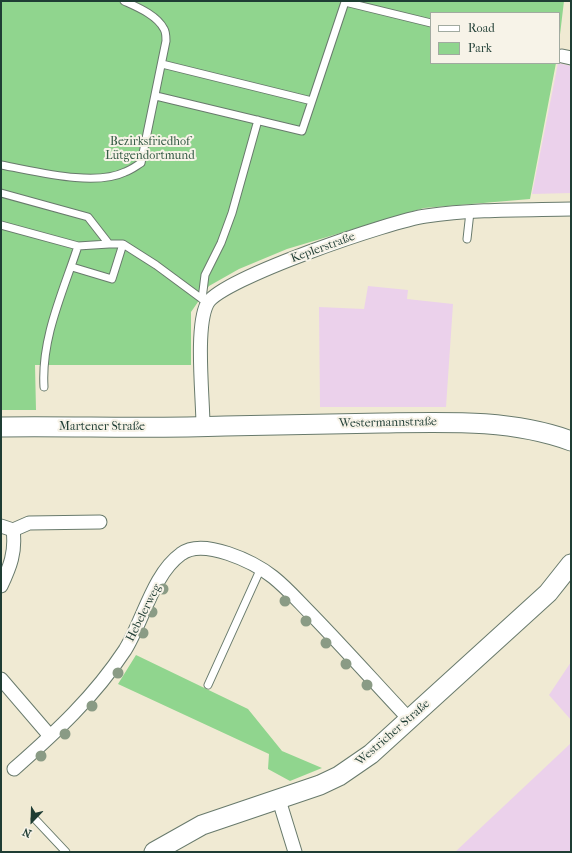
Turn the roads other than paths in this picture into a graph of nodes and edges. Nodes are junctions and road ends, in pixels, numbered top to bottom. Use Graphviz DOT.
graph roads {
  1 [pos="124,1"];
  2 [pos="345,1"];
  3 [pos="430,23"];
  4 [pos="162,64"];
  5 [pos="156,96"];
  6 [pos="312,101"];
  7 [pos="258,120"];
  8 [pos="1,164"];
  9 [pos="1,193"];
  10 [pos="571,209"];
  11 [pos="470,212"];
  12 [pos="1,225"];
  13 [pos="467,239"];
  14 [pos="109,244"];
  15 [pos="123,244"];
  16 [pos="78,246"];
  17 [pos="72,267"];
  18 [pos="44,387"];
  19 [pos="203,426"];
  20 [pos="1,427"];
  21 [pos="571,441"];
  22 [pos="100,522"];
  23 [pos="7,528"];
  24 [pos="571,564"];
  25 [pos="261,568"];
  26 [pos="1,586"];
  27 [pos="1,679"];
  28 [pos="208,685"];
  29 [pos="409,719"];
  30 [pos="50,736"];
  31 [pos="14,769"];
  32 [pos="278,800"];
  33 [pos="35,819"];
  34 [pos="66,852"];
  35 [pos="154,852"];
  36 [pos="296,852"];
  1 -- 4 [label="lane"];
  2 -- 3 [label="lane"];
  2 -- 6 [label="lane"];
  4 -- 5 [label="lane"];
  4 -- 6 [label="lane"];
  5 -- 7 [label="lane"];
  5 -- 8 [label="lane"];
  6 -- 7 [label="lane"];
  7 -- 15 [label="lane"];
  9 -- 14 [label="lane"];
  10 -- 11 [label="street, Keplerstraße"];
  11 -- 13 [label="lane"];
  11 -- 19 [label="street, Keplerstraße"];
  12 -- 16 [label="lane"];
  14 -- 15 [label="lane"];
  14 -- 16 [label="lane"];
  15 -- 17 [label="lane"];
  16 -- 17 [label="lane"];
  17 -- 18 [label="lane"];
  19 -- 20 [label="street, Martener Straße"];
  19 -- 21 [label="street, Westermannstraße"];
  22 -- 23 [label="street"];
  23 -- 26 [label="street"];
  24 -- 29 [label="street, Westricher Straße"];
  25 -- 28 [label="lane"];
  25 -- 29 [label="street, Hebelerweg"];
  25 -- 30 [label="street, Hebelerweg"];
  27 -- 30 [label="street"];
  29 -- 32 [label="street, Westricher Straße"];
  30 -- 31 [label="street, Hebelerweg"];
  32 -- 35 [label="street, Westricher Straße"];
  32 -- 36 [label="street"];
  33 -- 34 [label="lane"];
}
